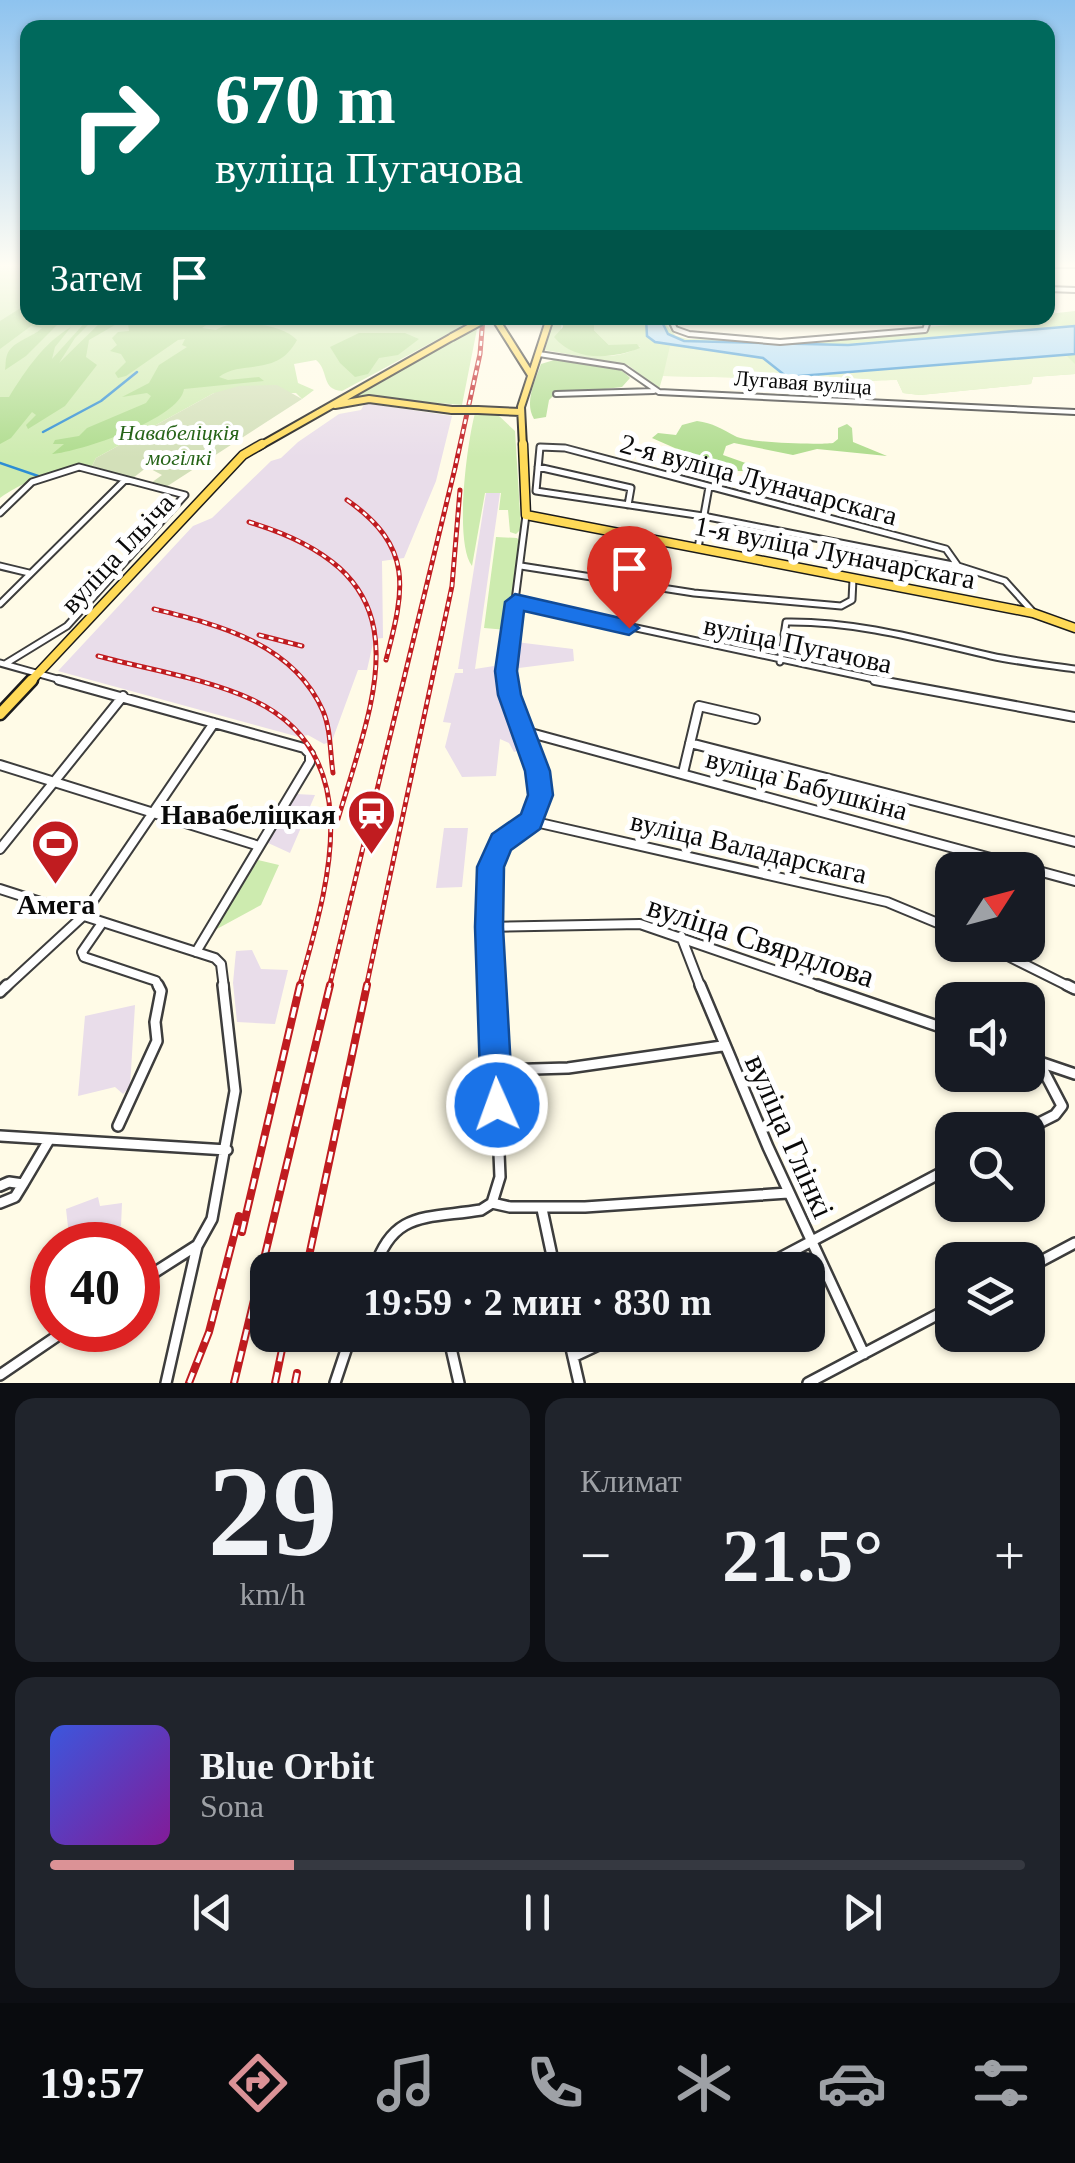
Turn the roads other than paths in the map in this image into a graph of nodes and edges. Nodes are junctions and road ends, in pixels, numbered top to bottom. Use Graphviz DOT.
graph roads {
  1 [pos="467,329"];
  2 [pos="499,329"];
  3 [pos="546,329"];
  4 [pos="675,329"];
  5 [pos="926,329"];
  6 [pos="520,354"];
  7 [pos="538,354"];
  8 [pos="531,375"];
  9 [pos="655,390"];
  10 [pos="556,394"];
  11 [pos="323,407"];
  12 [pos="492,410"];
  13 [pos="521,412"];
  14 [pos="1075,412"];
  15 [pos="522,430"];
  16 [pos="538,467"];
  17 [pos="126,480"];
  18 [pos="709,487"];
  19 [pos="536,491"];
  20 [pos="628,504"];
  21 [pos="0,514"];
  22 [pos="526,515"];
  23 [pos="703,516"];
  24 [pos="540,519"];
  25 [pos="526,526"];
  26 [pos="698,548"];
  27 [pos="0,566"];
  28 [pos="521,566"];
  29 [pos="958,566"];
  30 [pos="30,574"];
  31 [pos="853,580"];
  32 [pos="515,602"];
  33 [pos="0,604"];
  34 [pos="840,606"];
  35 [pos="1033,613"];
  36 [pos="840,622"];
  37 [pos="1075,628"];
  38 [pos="780,662"];
  39 [pos="2,664"];
  40 [pos="1075,669"];
  41 [pos="37,672"];
  42 [pos="123,696"];
  43 [pos="0,714"];
  44 [pos="1075,717"];
  45 [pos="755,719"];
  46 [pos="214,723"];
  47 [pos="526,732"];
  48 [pos="690,743"];
  49 [pos="0,765"];
  50 [pos="683,773"];
  51 [pos="55,784"];
  52 [pos="154,814"];
  53 [pos="531,821"];
  54 [pos="1075,842"];
  55 [pos="258,846"];
  56 [pos="0,849"];
  57 [pos="1075,881"];
  58 [pos="0,889"];
  59 [pos="82,917"];
  60 [pos="102,923"];
  61 [pos="935,923"];
  62 [pos="489,927"];
  63 [pos="680,934"];
  64 [pos="196,952"];
  65 [pos="1020,962"];
  66 [pos="1075,989"];
  67 [pos="0,992"];
  68 [pos="935,1025"];
  69 [pos="722,1046"];
  70 [pos="1045,1064"];
  71 [pos="496,1070"];
  72 [pos="1075,1074"];
  73 [pos="1045,1075"];
  74 [pos="1045,1119"];
  75 [pos="118,1126"];
  76 [pos="0,1136"];
  77 [pos="50,1139"];
  78 [pos="228,1150"];
  79 [pos="935,1176"];
  80 [pos="23,1184"];
  81 [pos="0,1186"];
  82 [pos="788,1193"];
  83 [pos="0,1203"];
  84 [pos="492,1203"];
  85 [pos="542,1208"];
  86 [pos="808,1241"];
  87 [pos="1075,1243"];
  88 [pos="197,1246"];
  89 [pos="380,1252"];
  90 [pos="551,1252"];
  91 [pos="789,1252"];
  92 [pos="1045,1259"];
  93 [pos="160,1269"];
  94 [pos="935,1316"];
  95 [pos="34,1352"];
  96 [pos="345,1352"];
  97 [pos="452,1352"];
  98 [pos="572,1352"];
  99 [pos="582,1352"];
  100 [pos="864,1354"];
  101 [pos="573,1356"];
  102 [pos="0,1375"];
  103 [pos="166,1383"];
  104 [pos="335,1383"];
  105 [pos="458,1383"];
  106 [pos="579,1383"];
  107 [pos="808,1383"];
  1 -- 11 [label="main road, вуліца Ільіча, bridge"];
  2 -- 6 [label="main road"];
  3 -- 7 [label="main road"];
  4 -- 5 [label="street"];
  6 -- 7 [label="main road"];
  6 -- 8 [label="main road"];
  7 -- 8 [label="main road"];
  7 -- 9 [label="street, Лугавая вуліца"];
  8 -- 13 [label="main road"];
  9 -- 10 [label="street"];
  9 -- 14 [label="street, Лугавая вуліца"];
  11 -- 12 [label="main road, bridge"];
  11 -- 41 [label="main road, вуліца Ільіча"];
  12 -- 13 [label="main road"];
  12 -- 15 [label="main road"];
  13 -- 15 [label="main road"];
  15 -- 22 [label="main road"];
  16 -- 18 [label="street, 2-я вуліца Луначарскага"];
  16 -- 19 [label="street"];
  16 -- 20 [label="street"];
  17 -- 21 [label="street"];
  17 -- 30 [label="street"];
  17 -- 39 [label="street, вуліца Ільіча"];
  18 -- 23 [label="street"];
  18 -- 29 [label="street, 2-я вуліца Луначарскага"];
  19 -- 20 [label="street"];
  20 -- 23 [label="street"];
  22 -- 24 [label="main road, 1-я вуліца Луначарскага"];
  22 -- 25 [label="street"];
  23 -- 26 [label="street"];
  23 -- 29 [label="street"];
  24 -- 25 [label="main road"];
  24 -- 26 [label="main road, 1-я вуліца Луначарскага"];
  25 -- 28 [label="street"];
  26 -- 31 [label="main road, 1-я вуліца Луначарскага"];
  27 -- 30 [label="street"];
  28 -- 32 [label="street"];
  28 -- 34 [label="street"];
  29 -- 35 [label="street"];
  30 -- 33 [label="street"];
  31 -- 34 [label="street"];
  31 -- 35 [label="main road, 1-я вуліца Луначарскага"];
  32 -- 38 [label="street, вуліца Пугачова"];
  32 -- 47 [label="street"];
  34 -- 36 [label="street"];
  35 -- 37 [label="main road, 1-я вуліца Луначарскага"];
  36 -- 38 [label="street"];
  36 -- 40 [label="street"];
  38 -- 44 [label="street, вуліца Пугачова"];
  39 -- 41 [label="street"];
  41 -- 42 [label="street"];
  41 -- 43 [label="main road, вуліца Ільіча"];
  42 -- 46 [label="street"];
  42 -- 51 [label="street"];
  45 -- 48 [label="street"];
  46 -- 52 [label="street"];
  46 -- 55 [label="street"];
  47 -- 50 [label="street, вуліца Бабушкіна"];
  47 -- 53 [label="street"];
  48 -- 50 [label="street"];
  48 -- 54 [label="street"];
  49 -- 51 [label="street"];
  50 -- 57 [label="street, вуліца Бабушкіна"];
  51 -- 52 [label="street"];
  51 -- 56 [label="street"];
  52 -- 55 [label="street"];
  52 -- 59 [label="street"];
  53 -- 61 [label="street, вуліца Валадарскага"];
  53 -- 62 [label="street"];
  55 -- 64 [label="street"];
  58 -- 59 [label="street"];
  59 -- 60 [label="street"];
  59 -- 67 [label="street"];
  60 -- 64 [label="street"];
  60 -- 75 [label="street"];
  62 -- 63 [label="street, вуліца Свярдлова"];
  62 -- 71 [label="street"];
  63 -- 68 [label="street, вуліца Свярдлова"];
  63 -- 69 [label="street, вуліца Глінкі"];
  64 -- 78 [label="street"];
  65 -- 66 [label="street"];
  69 -- 71 [label="street"];
  69 -- 82 [label="street, вуліца Глінкі"];
  70 -- 72 [label="street"];
  71 -- 84 [label="street"];
  73 -- 74 [label="street"];
  76 -- 77 [label="street"];
  77 -- 78 [label="street"];
  77 -- 80 [label="street"];
  78 -- 88 [label="street"];
  79 -- 86 [label="street"];
  80 -- 81 [label="street"];
  80 -- 83 [label="street"];
  82 -- 85 [label="street"];
  82 -- 86 [label="street, вуліца Глінкі"];
  84 -- 85 [label="street"];
  84 -- 89 [label="street"];
  85 -- 90 [label="street"];
  86 -- 91 [label="street"];
  86 -- 100 [label="street, вуліца Глінкі"];
  87 -- 92 [label="street"];
  88 -- 93 [label="street"];
  88 -- 103 [label="street"];
  94 -- 100 [label="street"];
  95 -- 102 [label="street"];
  96 -- 104 [label="street"];
  97 -- 105 [label="street"];
  98 -- 101 [label="street"];
  99 -- 101 [label="street"];
  100 -- 107 [label="street"];
  101 -- 106 [label="street"];
}
